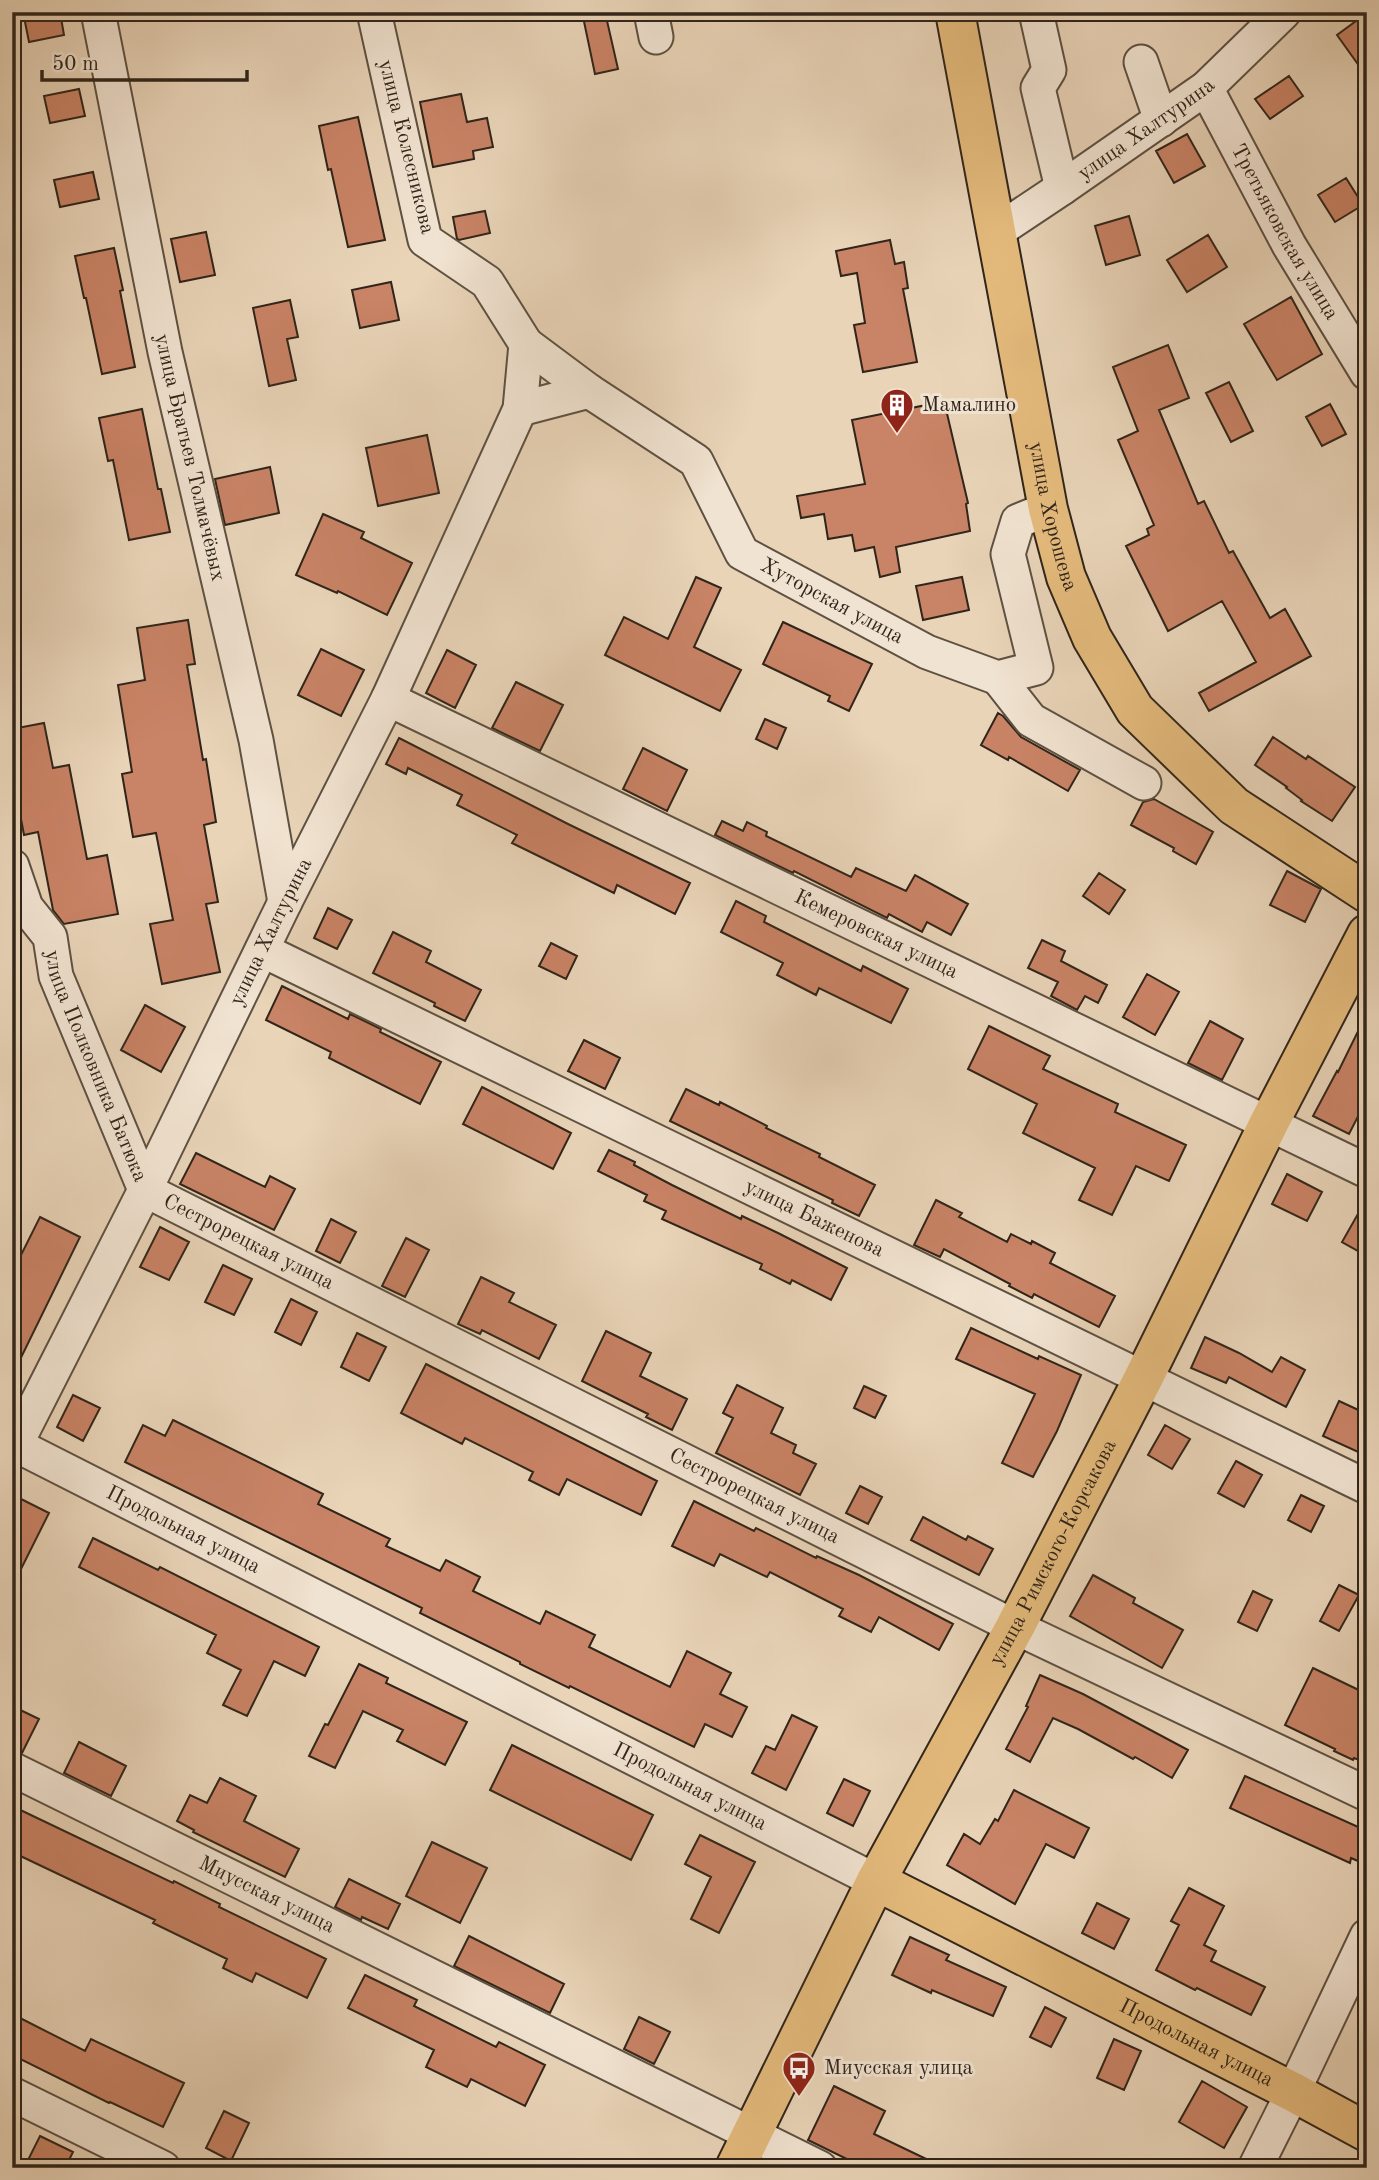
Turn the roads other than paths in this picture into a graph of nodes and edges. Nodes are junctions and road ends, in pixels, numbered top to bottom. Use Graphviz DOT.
graph roads {
  1 [pos="98,12"];
  2 [pos="374,12"];
  3 [pos="955,12"];
  4 [pos="1036,12"];
  5 [pos="1284,12"];
  6 [pos="1248,28"];
  7 [pos="1142,62"];
  8 [pos="1206,88"];
  9 [pos="1161,120"];
  10 [pos="1062,188"];
  11 [pos="996,232"];
  12 [pos="526,344"];
  13 [pos="1367,373"];
  14 [pos="589,391"];
  15 [pos="520,409"];
  16 [pos="1048,509"];
  17 [pos="999,678"];
  18 [pos="388,699"];
  19 [pos="1144,783"];
  20 [pos="12,866"];
  21 [pos="1367,893"];
  22 [pos="285,902"];
  23 [pos="1367,934"];
  24 [pos="262,950"];
  25 [pos="1269,1122"];
  26 [pos="1367,1171"];
  27 [pos="145,1190"];
  28 [pos="1143,1379"];
  29 [pos="13,1446"];
  30 [pos="1367,1487"];
  31 [pos="1015,1627"];
  32 [pos="12,1769"];
  33 [pos="1367,1794"];
  34 [pos="876,1881"];
  35 [pos="1367,1936"];
  36 [pos="1293,2092"];
  37 [pos="12,2094"];
  38 [pos="1367,2132"];
  39 [pos="753,2135"];
  40 [pos="163,2168"];
  41 [pos="735,2168"];
  42 [pos="821,2168"];
  43 [pos="1255,2168"];
  1 -- 22 [label="street, улица Братьев Толмачёвых"];
  2 -- 12 [label="street, улица Колесникова"];
  3 -- 11 [label="main road, улица Хорошева"];
  4 -- 10 [label="street"];
  5 -- 6 [label="street, улица Халтурина"];
  6 -- 8 [label="street, улица Халтурина"];
  7 -- 9 [label="street"];
  8 -- 9 [label="street, улица Халтурина"];
  8 -- 13 [label="street, Третьяковская улица"];
  9 -- 10 [label="street, улица Халтурина"];
  10 -- 11 [label="street, улица Халтурина"];
  11 -- 16 [label="main road, улица Хорошева"];
  12 -- 14 [label="street, Хуторская улица"];
  12 -- 15 [label="street"];
  14 -- 15 [label="street"];
  14 -- 17 [label="street, Хуторская улица"];
  15 -- 18 [label="street, улица Халтурина"];
  16 -- 17 [label="street"];
  16 -- 21 [label="main road, улица Хорошева"];
  17 -- 19 [label="street"];
  18 -- 22 [label="street, улица Халтурина"];
  18 -- 25 [label="street, Кемеровская улица"];
  20 -- 27 [label="street, улица Полковника Батюка"];
  22 -- 24 [label="street, улица Халтурина"];
  23 -- 25 [label="main road, улица Римского-Корсакова"];
  24 -- 27 [label="street, улица Халтурина"];
  24 -- 28 [label="street, улица Баженова"];
  25 -- 26 [label="street, Кемеровская улица"];
  25 -- 28 [label="main road, улица Римского-Корсакова"];
  27 -- 29 [label="street, улица Халтурина"];
  27 -- 31 [label="street, Сестрорецкая улица"];
  28 -- 30 [label="street, улица Баженова"];
  28 -- 31 [label="main road, улица Римского-Корсакова"];
  29 -- 34 [label="street, Продольная улица"];
  31 -- 33 [label="street, Сестрорецкая улица"];
  31 -- 34 [label="main road, улица Римского-Корсакова"];
  32 -- 39 [label="street, Миусская улица"];
  34 -- 36 [label="main road, Продольная улица"];
  34 -- 39 [label="main road, улица Римского-Корсакова"];
  35 -- 36 [label="street"];
  36 -- 38 [label="main road, Продольная улица"];
  36 -- 43 [label="street"];
  37 -- 40 [label="street"];
  39 -- 41 [label="main road, улица Римского-Корсакова"];
  39 -- 42 [label="street, Миусская улица"];
}
